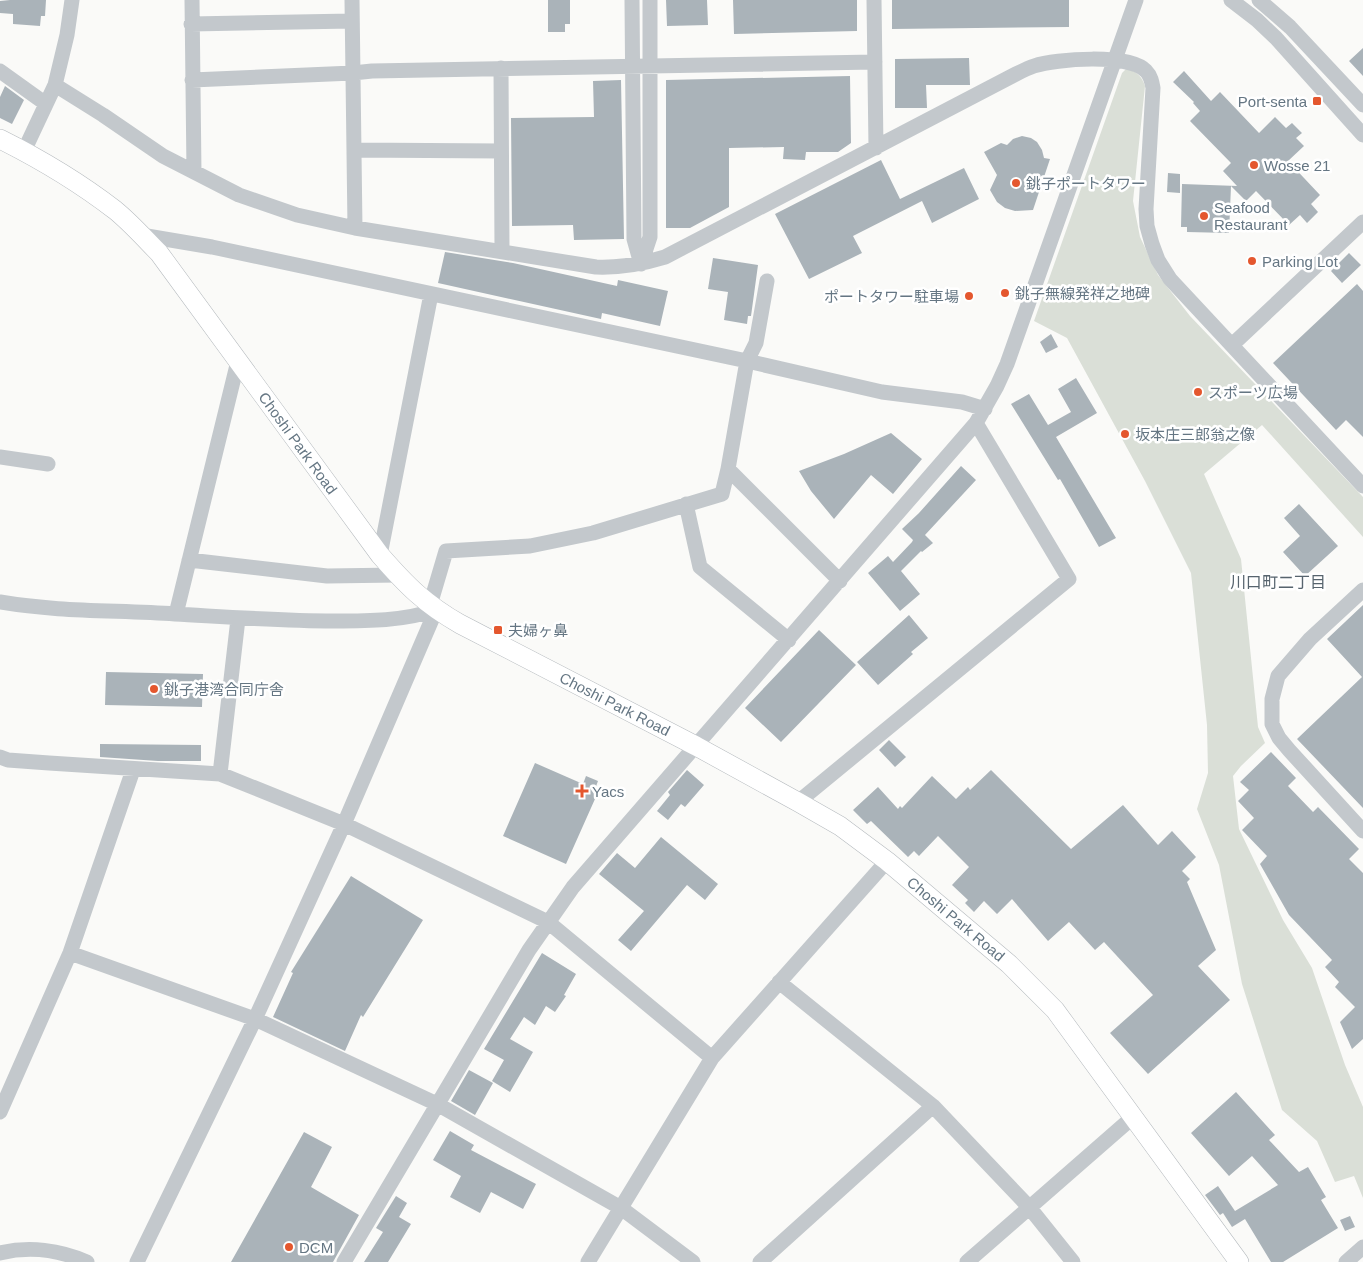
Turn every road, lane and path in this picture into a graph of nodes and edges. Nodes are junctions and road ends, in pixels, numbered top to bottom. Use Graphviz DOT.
graph roads {
  1 [pos="72,0"];
  2 [pos="192,0"];
  3 [pos="352,0"];
  4 [pos="632,0"];
  5 [pos="650,0"];
  6 [pos="874,0"];
  7 [pos="1136,0"];
  8 [pos="1231,0"];
  9 [pos="1258,0"];
  10 [pos="352,22"];
  11 [pos="192,24"];
  12 [pos="1114,60"];
  13 [pos="875,62"];
  14 [pos="631,66"];
  15 [pos="649,66"];
  16 [pos="501,68"];
  17 [pos="0,71"];
  18 [pos="352,73"];
  19 [pos="192,80"];
  20 [pos="55,85"];
  21 [pos="46,104"];
  22 [pos="1363,105"];
  23 [pos="1363,135"];
  24 [pos="0,139"];
  25 [pos="876,148"];
  26 [pos="354,150"];
  27 [pos="24,151"];
  28 [pos="501,151"];
  29 [pos="194,172"];
  30 [pos="1363,222"];
  31 [pos="355,228"];
  32 [pos="141,235"];
  33 [pos="502,251"];
  34 [pos="640,264"];
  35 [pos="767,281"];
  36 [pos="431,294"];
  37 [pos="1232,345"];
  38 [pos="238,361"];
  39 [pos="747,361"];
  40 [pos="985,409"];
  41 [pos="976,423"];
  42 [pos="0,457"];
  43 [pos="48,464"];
  44 [pos="728,469"];
  45 [pos="1363,486"];
  46 [pos="686,504"];
  47 [pos="380,555"];
  48 [pos="189,560"];
  49 [pos="398,575"];
  50 [pos="840,581"];
  51 [pos="1363,590"];
  52 [pos="0,602"];
  53 [pos="433,607"];
  54 [pos="176,614"];
  55 [pos="238,619"];
  56 [pos="789,640"];
  57 [pos="696,746"];
  58 [pos="0,757"];
  59 [pos="132,770"];
  60 [pos="220,774"];
  61 [pos="798,802"];
  62 [pos="344,824"];
  63 [pos="1363,831"];
  64 [pos="888,861"];
  65 [pos="548,922"];
  66 [pos="70,953"];
  67 [pos="779,982"];
  68 [pos="255,1019"];
  69 [pos="712,1058"];
  70 [pos="437,1104"];
  71 [pos="933,1106"];
  72 [pos="0,1112"];
  73 [pos="1133,1117"];
  74 [pos="620,1208"];
  75 [pos="1029,1208"];
  76 [pos="1363,1247"];
  77 [pos="0,1252"];
  78 [pos="87,1262"];
  79 [pos="137,1262"];
  80 [pos="344,1262"];
  81 [pos="588,1262"];
  82 [pos="693,1262"];
  83 [pos="760,1262"];
  84 [pos="967,1262"];
  85 [pos="1073,1262"];
  86 [pos="1240,1262"];
  87 [pos="1346,1262"];
  1 -- 20 [label="street"];
  2 -- 11 [label="street"];
  3 -- 10 [label="street"];
  4 -- 14 [label="street"];
  5 -- 15 [label="street"];
  6 -- 13 [label="street"];
  7 -- 12 [label="street"];
  8 -- 23 [label="street"];
  9 -- 22 [label="street"];
  10 -- 11 [label="street"];
  10 -- 18 [label="street"];
  11 -- 19 [label="street"];
  12 -- 25 [label="street"];
  12 -- 37 [label="street"];
  12 -- 40 [label="street"];
  13 -- 15 [label="street"];
  13 -- 25 [label="street"];
  14 -- 15 [label="street"];
  14 -- 16 [label="street"];
  14 -- 34 [label="street"];
  15 -- 34 [label="street"];
  16 -- 18 [label="street"];
  16 -- 28 [label="street"];
  17 -- 21 [label="street"];
  18 -- 19 [label="street"];
  18 -- 26 [label="street"];
  19 -- 29 [label="street"];
  20 -- 21 [label="street"];
  20 -- 29 [label="street"];
  21 -- 27 [label="street"];
  24 -- 27 [label="main road, Choshi Park Road"];
  25 -- 34 [label="street"];
  26 -- 28 [label="street"];
  26 -- 31 [label="street"];
  27 -- 32 [label="main road, Choshi Park Road"];
  28 -- 33 [label="street"];
  29 -- 31 [label="street"];
  30 -- 37 [label="street"];
  31 -- 33 [label="street"];
  32 -- 36 [label="street"];
  32 -- 38 [label="main road, Choshi Park Road"];
  33 -- 34 [label="street"];
  35 -- 39 [label="street"];
  36 -- 39 [label="street"];
  36 -- 47 [label="street"];
  37 -- 45 [label="street"];
  38 -- 47 [label="main road, Choshi Park Road"];
  38 -- 48 [label="street"];
  39 -- 40 [label="street"];
  39 -- 44 [label="street"];
  40 -- 41 [label="street"];
  41 -- 50 [label="street"];
  41 -- 61 [label="street"];
  42 -- 43 [label="street"];
  44 -- 46 [label="street"];
  44 -- 50 [label="street"];
  46 -- 53 [label="street"];
  46 -- 56 [label="street"];
  47 -- 49 [label="main road, Choshi Park Road"];
  48 -- 49 [label="street"];
  48 -- 54 [label="street"];
  49 -- 53 [label="main road, Choshi Park Road"];
  50 -- 56 [label="street"];
  51 -- 63 [label="street"];
  52 -- 54 [label="street"];
  53 -- 55 [label="street"];
  53 -- 57 [label="main road, Choshi Park Road"];
  53 -- 62 [label="street"];
  54 -- 55 [label="street"];
  55 -- 60 [label="street"];
  56 -- 57 [label="street"];
  57 -- 61 [label="main road, Choshi Park Road"];
  57 -- 65 [label="street"];
  58 -- 59 [label="street"];
  59 -- 60 [label="street"];
  59 -- 66 [label="street"];
  60 -- 62 [label="street"];
  61 -- 64 [label="main road, Choshi Park Road"];
  62 -- 65 [label="street"];
  62 -- 68 [label="street"];
  64 -- 67 [label="street"];
  64 -- 73 [label="main road, Choshi Park Road"];
  65 -- 69 [label="street"];
  65 -- 70 [label="street"];
  66 -- 68 [label="street"];
  66 -- 72 [label="street"];
  67 -- 69 [label="street"];
  67 -- 71 [label="street"];
  68 -- 70 [label="street"];
  68 -- 79 [label="street"];
  69 -- 74 [label="street"];
  70 -- 74 [label="street"];
  70 -- 80 [label="street"];
  71 -- 75 [label="street"];
  71 -- 83 [label="street"];
  73 -- 75 [label="street"];
  73 -- 86 [label="main road, Choshi Park Road"];
  74 -- 81 [label="street"];
  74 -- 82 [label="street"];
  75 -- 84 [label="street"];
  75 -- 85 [label="street"];
  76 -- 87 [label="street"];
  77 -- 78 [label="street"];
}
